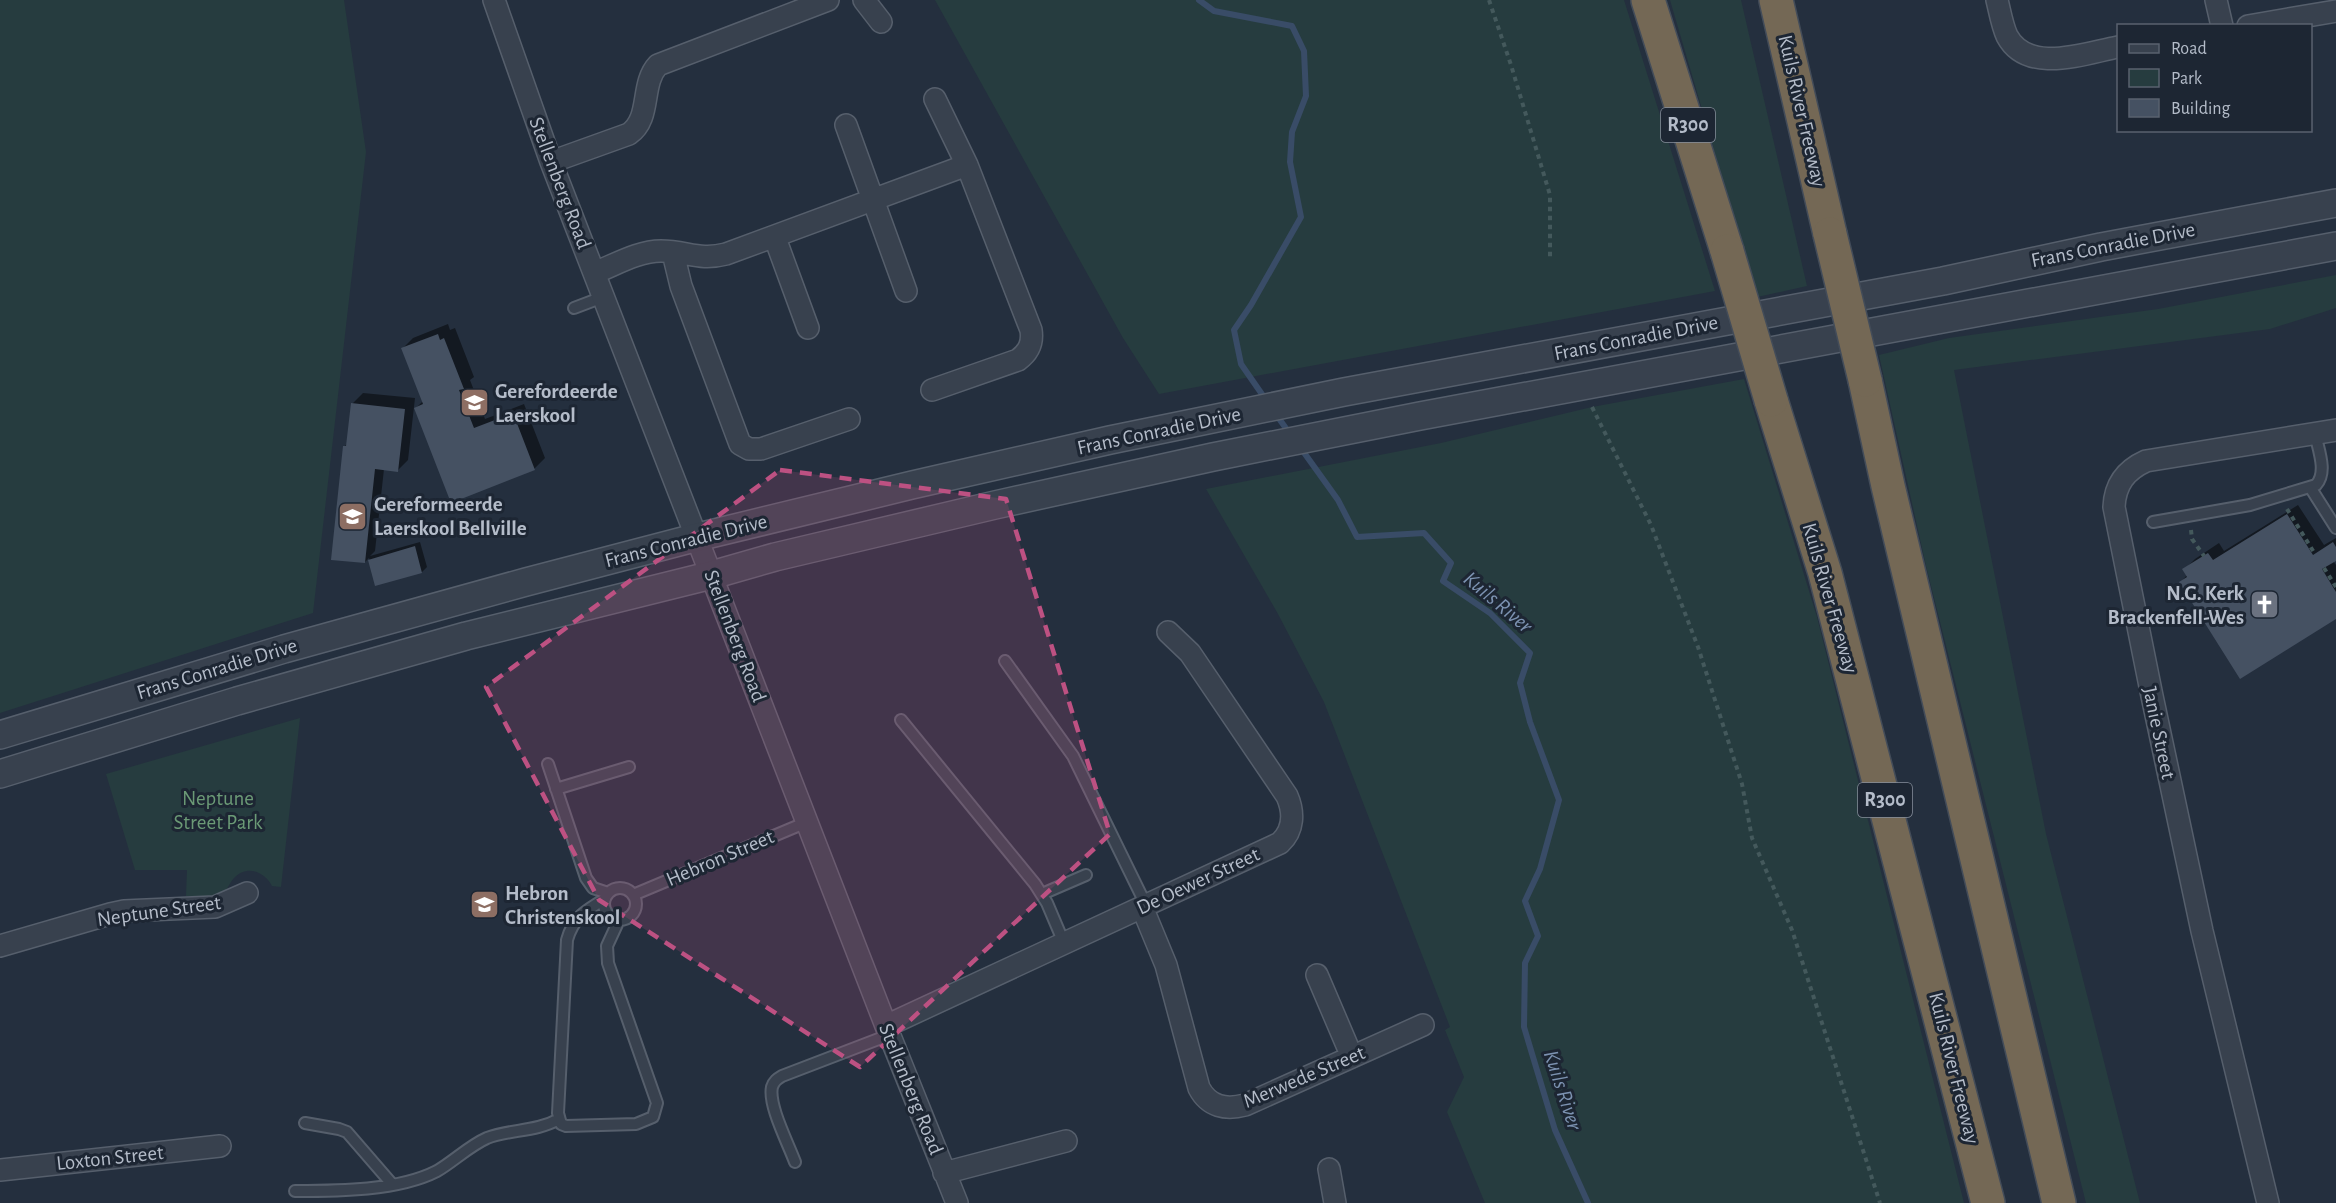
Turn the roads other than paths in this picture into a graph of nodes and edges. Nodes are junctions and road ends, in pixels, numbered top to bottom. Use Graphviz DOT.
graph roads {
  1 [pos="494,0"];
  2 [pos="828,0"];
  3 [pos="864,0"];
  4 [pos="1648,0"];
  5 [pos="1776,0"];
  6 [pos="1997,0"];
  7 [pos="2216,0"];
  8 [pos="2336,11"];
  9 [pos="881,22"];
  10 [pos="2222,24"];
  11 [pos="2260,24"];
  12 [pos="2117,47"];
  13 [pos="935,99"];
  14 [pos="846,125"];
  15 [pos="551,162"];
  16 [pos="967,165"];
  17 [pos="872,202"];
  18 [pos="2336,203"];
  19 [pos="775,238"];
  20 [pos="2336,246"];
  21 [pos="673,253"];
  22 [pos="594,273"];
  23 [pos="906,291"];
  24 [pos="603,297"];
  25 [pos="574,308"];
  26 [pos="808,328"];
  27 [pos="932,390"];
  28 [pos="849,419"];
  29 [pos="2336,430"];
  30 [pos="2315,433"];
  31 [pos="2310,487"];
  32 [pos="2153,522"];
  33 [pos="2336,528"];
  34 [pos="698,537"];
  35 [pos="712,575"];
  36 [pos="1168,632"];
  37 [pos="1005,661"];
  38 [pos="901,720"];
  39 [pos="0,735"];
  40 [pos="548,764"];
  41 [pos="629,767"];
  42 [pos="0,774"];
  43 [pos="556,789"];
  44 [pos="807,822"];
  45 [pos="1086,875"];
  46 [pos="247,893"];
  47 [pos="1042,894"];
  48 [pos="633,895"];
  49 [pos="606,896"];
  50 [pos="1144,906"];
  51 [pos="619,920"];
  52 [pos="1065,943"];
  53 [pos="0,946"];
  54 [pos="1317,975"];
  55 [pos="1423,1025"];
  56 [pos="887,1030"];
  57 [pos="1352,1057"];
  58 [pos="558,1119"];
  59 [pos="304,1123"];
  60 [pos="1066,1141"];
  61 [pos="220,1146"];
  62 [pos="795,1162"];
  63 [pos="1329,1169"];
  64 [pos="0,1170"];
  65 [pos="944,1173"];
  66 [pos="392,1184"];
  67 [pos="295,1191"];
  68 [pos="957,1203"];
  69 [pos="1335,1203"];
  70 [pos="1988,1203"];
  71 [pos="2060,1203"];
  72 [pos="2268,1203"];
  1 -- 15 [label="street, Stellenberg Road"];
  2 -- 15 [label="street"];
  3 -- 9 [label="street"];
  4 -- 70 [label="highway, Kuils River Freeway / R300, bridge"];
  5 -- 71 [label="highway, Kuils River Freeway, bridge"];
  6 -- 12 [label="street"];
  7 -- 10 [label="street"];
  8 -- 11 [label="street"];
  13 -- 16 [label="street"];
  14 -- 17 [label="street"];
  15 -- 22 [label="street, Stellenberg Road"];
  16 -- 17 [label="street"];
  16 -- 27 [label="street"];
  17 -- 19 [label="street"];
  17 -- 23 [label="street"];
  18 -- 34 [label="street, Frans Conradie Drive"];
  19 -- 21 [label="street"];
  19 -- 26 [label="street"];
  20 -- 35 [label="street, Frans Conradie Drive"];
  21 -- 22 [label="street"];
  21 -- 28 [label="street"];
  22 -- 24 [label="street, Stellenberg Road"];
  24 -- 25 [label="lane"];
  24 -- 34 [label="street, Stellenberg Road"];
  29 -- 30 [label="street, Janie Street"];
  30 -- 31 [label="lane"];
  30 -- 72 [label="street, Janie Street"];
  31 -- 32 [label="lane"];
  31 -- 33 [label="lane"];
  34 -- 35 [label="street, Stellenberg Road"];
  34 -- 39 [label="street, Frans Conradie Drive"];
  35 -- 42 [label="street, Frans Conradie Drive"];
  35 -- 44 [label="street, Stellenberg Road"];
  36 -- 50 [label="street, De Oewer Street"];
  37 -- 50 [label="lane"];
  38 -- 47 [label="lane"];
  40 -- 43 [label="lane"];
  41 -- 43 [label="lane"];
  43 -- 49 [label="lane"];
  44 -- 48 [label="lane, Hebron Street"];
  44 -- 56 [label="street, Stellenberg Road"];
  45 -- 47 [label="lane"];
  46 -- 53 [label="street, Neptune Street"];
  47 -- 52 [label="lane"];
  48 -- 49 [label="lane"];
  48 -- 51 [label="lane"];
  49 -- 51 [label="lane"];
  49 -- 58 [label="lane"];
  50 -- 52 [label="street, De Oewer Street"];
  50 -- 57 [label="street, Merwede Street"];
  51 -- 58 [label="lane"];
  52 -- 56 [label="street, De Oewer Street"];
  54 -- 57 [label="street"];
  55 -- 57 [label="street, Merwede Street"];
  56 -- 62 [label="lane"];
  56 -- 65 [label="street, Stellenberg Road"];
  58 -- 66 [label="lane"];
  59 -- 66 [label="lane"];
  60 -- 65 [label="street"];
  61 -- 64 [label="street, Loxton Street"];
  63 -- 69 [label="street"];
  65 -- 68 [label="street, Stellenberg Road"];
  66 -- 67 [label="lane"];
}
